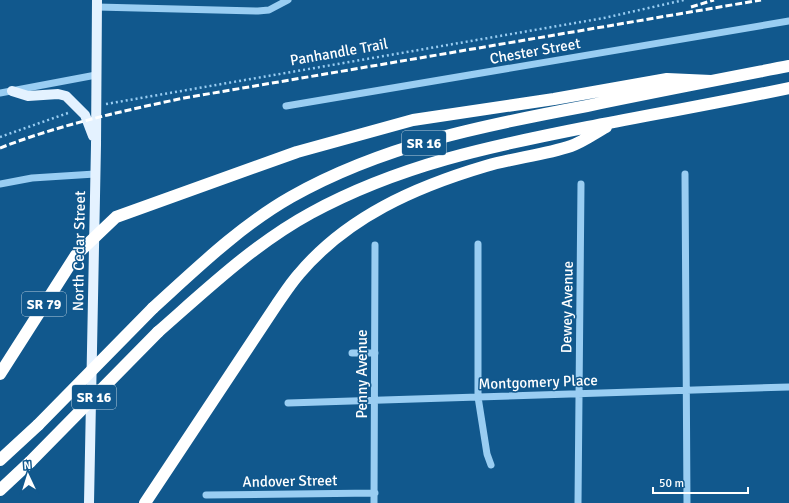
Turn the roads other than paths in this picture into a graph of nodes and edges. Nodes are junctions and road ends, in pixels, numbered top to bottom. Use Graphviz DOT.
graph roads {
  1 [pos="288,0"];
  2 [pos="97,4"];
  3 [pos="789,21"];
  4 [pos="789,66"];
  5 [pos="96,75"];
  6 [pos="711,81"];
  7 [pos="789,88"];
  8 [pos="12,91"];
  9 [pos="0,94"];
  10 [pos="286,106"];
  11 [pos="614,122"];
  12 [pos="96,145"];
  13 [pos="95,174"];
  14 [pos="685,174"];
  15 [pos="0,184"];
  16 [pos="581,184"];
  17 [pos="94,238"];
  18 [pos="478,244"];
  19 [pos="375,245"];
  20 [pos="352,353"];
  21 [pos="375,353"];
  22 [pos="0,374"];
  23 [pos="789,387"];
  24 [pos="687,390"];
  25 [pos="579,394"];
  26 [pos="478,397"];
  27 [pos="375,400"];
  28 [pos="288,402"];
  29 [pos="0,460"];
  30 [pos="491,465"];
  31 [pos="0,490"];
  32 [pos="374,493"];
  33 [pos="206,495"];
  34 [pos="89,503"];
  35 [pos="145,503"];
  36 [pos="374,503"];
  37 [pos="578,503"];
  38 [pos="687,503"];
  1 -- 2 [label="street"];
  2 -- 5 [label="main road, North Cedar Street"];
  3 -- 10 [label="street, Chester Street"];
  4 -- 6 [label="highway, SR 16"];
  5 -- 8 [label="street"];
  5 -- 12 [label="main road, North Cedar Street"];
  6 -- 17 [label="highway"];
  6 -- 29 [label="highway, SR 16, bridge"];
  7 -- 11 [label="highway, SR 16"];
  8 -- 9 [label="street"];
  8 -- 12 [label="main road"];
  11 -- 31 [label="highway, SR 16, bridge"];
  11 -- 35 [label="highway"];
  12 -- 13 [label="main road, North Cedar Street"];
  13 -- 15 [label="street"];
  13 -- 17 [label="main road, North Cedar Street"];
  14 -- 24 [label="street"];
  16 -- 25 [label="street, Dewey Avenue"];
  17 -- 22 [label="highway, SR 79"];
  17 -- 34 [label="main road, North Cedar Street"];
  18 -- 26 [label="street"];
  19 -- 21 [label="street, Penny Avenue"];
  20 -- 21 [label="street"];
  21 -- 27 [label="street, Penny Avenue"];
  23 -- 24 [label="street, Montgomery Place"];
  24 -- 25 [label="street, Montgomery Place"];
  24 -- 38 [label="street"];
  25 -- 26 [label="street, Montgomery Place"];
  25 -- 37 [label="street, Dewey Avenue"];
  26 -- 27 [label="street, Montgomery Place"];
  26 -- 30 [label="street"];
  27 -- 28 [label="street, Montgomery Place"];
  27 -- 32 [label="street, Penny Avenue"];
  32 -- 33 [label="street, Andover Street"];
  32 -- 36 [label="street, Penny Avenue"];
}
